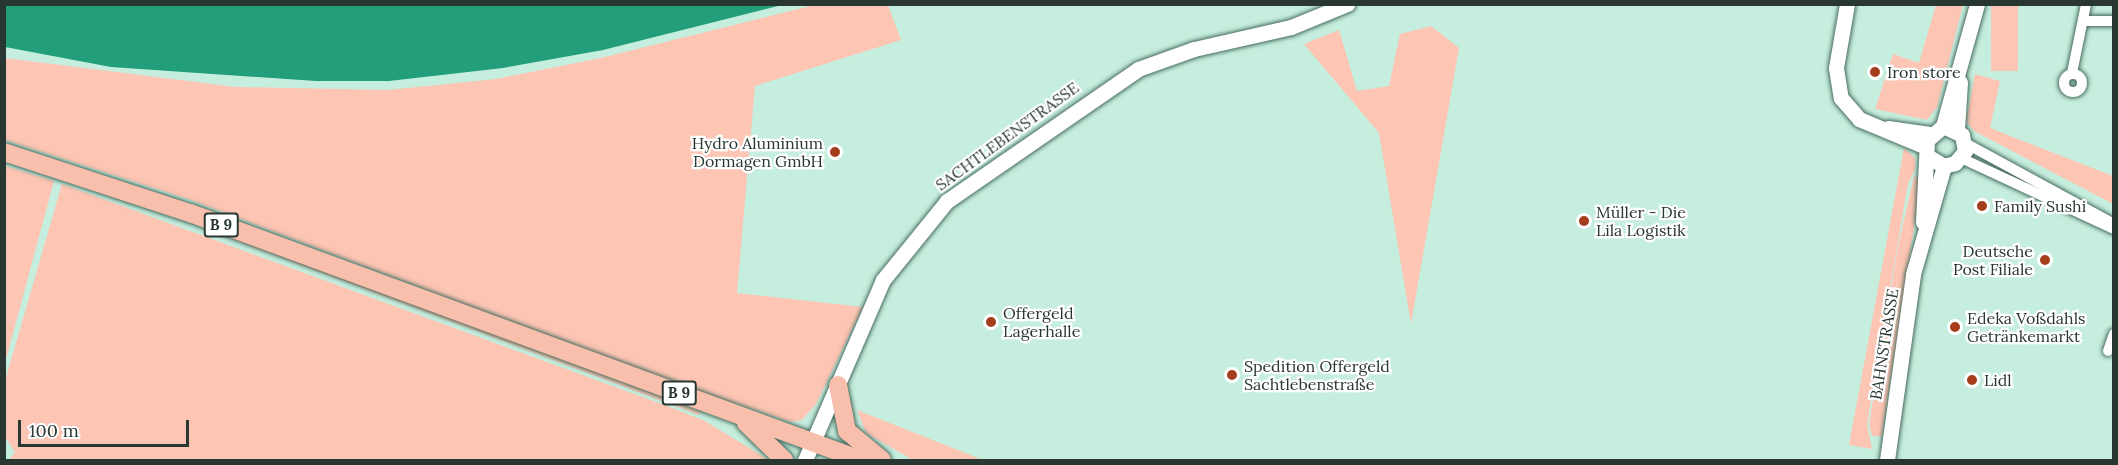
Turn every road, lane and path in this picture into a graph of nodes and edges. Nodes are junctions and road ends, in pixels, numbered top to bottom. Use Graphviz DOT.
graph roads {
  1 [pos="1347,4"];
  2 [pos="1847,4"];
  3 [pos="1977,4"];
  4 [pos="2086,4"];
  5 [pos="2084,21"];
  6 [pos="2114,21"];
  7 [pos="2072,74"];
  8 [pos="1942,139"];
  9 [pos="4,152"];
  10 [pos="1961,159"];
  11 [pos="1944,165"];
  12 [pos="2114,224"];
  13 [pos="2114,229"];
  14 [pos="1923,234"];
  15 [pos="2114,334"];
  16 [pos="2108,351"];
  17 [pos="838,385"];
  18 [pos="733,413"];
  19 [pos="813,442"];
  20 [pos="784,460"];
  21 [pos="805,460"];
  22 [pos="861,460"];
  23 [pos="882,460"];
  24 [pos="1887,460"];
  1 -- 17 [label="street, SACHTLEBENSTRASSE"];
  2 -- 8 [label="street"];
  3 -- 8 [label="street, BAHNSTRASSE"];
  4 -- 5 [label="street"];
  5 -- 6 [label="street"];
  5 -- 7 [label="street"];
  8 -- 10 [label="street, BAHNSTRASSE"];
  8 -- 11 [label="street"];
  8 -- 12 [label="street"];
  8 -- 14 [label="street, BAHNSTRASSE"];
  9 -- 18 [label="main road, B 9"];
  10 -- 11 [label="street"];
  10 -- 13 [label="street"];
  11 -- 14 [label="street, BAHNSTRASSE"];
  14 -- 24 [label="street, BAHNSTRASSE"];
  15 -- 16 [label="street"];
  17 -- 19 [label="street, SACHTLEBENSTRASSE"];
  17 -- 23 [label="main road"];
  18 -- 19 [label="main road, B 9"];
  18 -- 20 [label="main road"];
  19 -- 21 [label="street, SACHTLEBENSTRASSE"];
  19 -- 22 [label="main road, B 9"];
}
